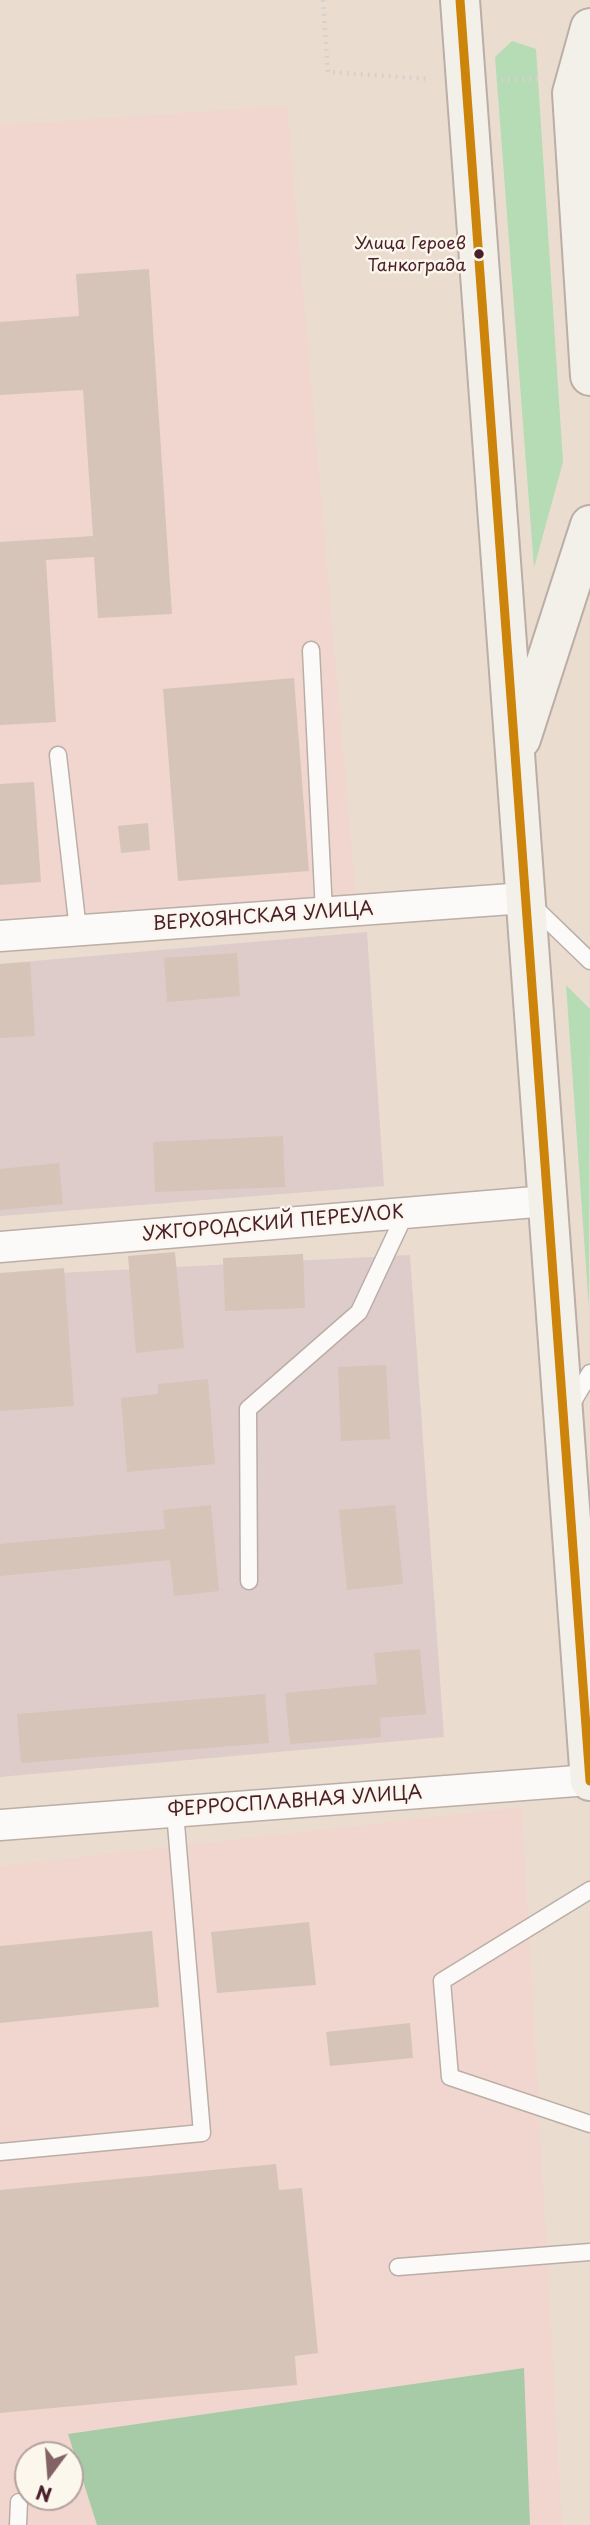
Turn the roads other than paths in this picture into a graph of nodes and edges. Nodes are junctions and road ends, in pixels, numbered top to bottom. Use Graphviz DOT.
graph roads {
  1 [pos="460,0"];
  2 [pos="590,28"];
  3 [pos="590,376"];
  4 [pos="590,525"];
  5 [pos="310,650"];
  6 [pos="58,755"];
  7 [pos="515,758"];
  8 [pos="525,898"];
  9 [pos="324,912"];
  10 [pos="78,930"];
  11 [pos="0,936"];
  12 [pos="590,961"];
  13 [pos="547,1200"];
  14 [pos="406,1212"];
  15 [pos="0,1247"];
  16 [pos="590,1373"];
  17 [pos="563,1419"];
  18 [pos="248,1581"];
  19 [pos="590,1780"];
  20 [pos="175,1812"];
  21 [pos="0,1825"];
  22 [pos="590,1890"];
  23 [pos="590,2124"];
  24 [pos="0,2152"];
  25 [pos="590,2252"];
  26 [pos="398,2267"];
  1 -- 7 [label="main road"];
  2 -- 3 [label="main road"];
  4 -- 7 [label="main road"];
  5 -- 9 [label="lane"];
  6 -- 10 [label="lane"];
  7 -- 8 [label="main road"];
  8 -- 9 [label="street, ВЕРХОЯНСКАЯ УЛИЦА"];
  8 -- 12 [label="lane"];
  8 -- 13 [label="main road"];
  9 -- 10 [label="street, ВЕРХОЯНСКАЯ УЛИЦА"];
  10 -- 11 [label="street, ВЕРХОЯНСКАЯ УЛИЦА"];
  13 -- 14 [label="street, УЖГОРОДСКИЙ ПЕРЕУЛОК"];
  13 -- 17 [label="main road"];
  14 -- 15 [label="street, УЖГОРОДСКИЙ ПЕРЕУЛОК"];
  14 -- 18 [label="lane"];
  16 -- 17 [label="lane"];
  17 -- 19 [label="main road"];
  19 -- 20 [label="street, ФЕРРОСПЛАВНАЯ УЛИЦА"];
  20 -- 21 [label="street, ФЕРРОСПЛАВНАЯ УЛИЦА"];
  20 -- 24 [label="lane"];
  22 -- 23 [label="lane"];
  25 -- 26 [label="lane"];
}
